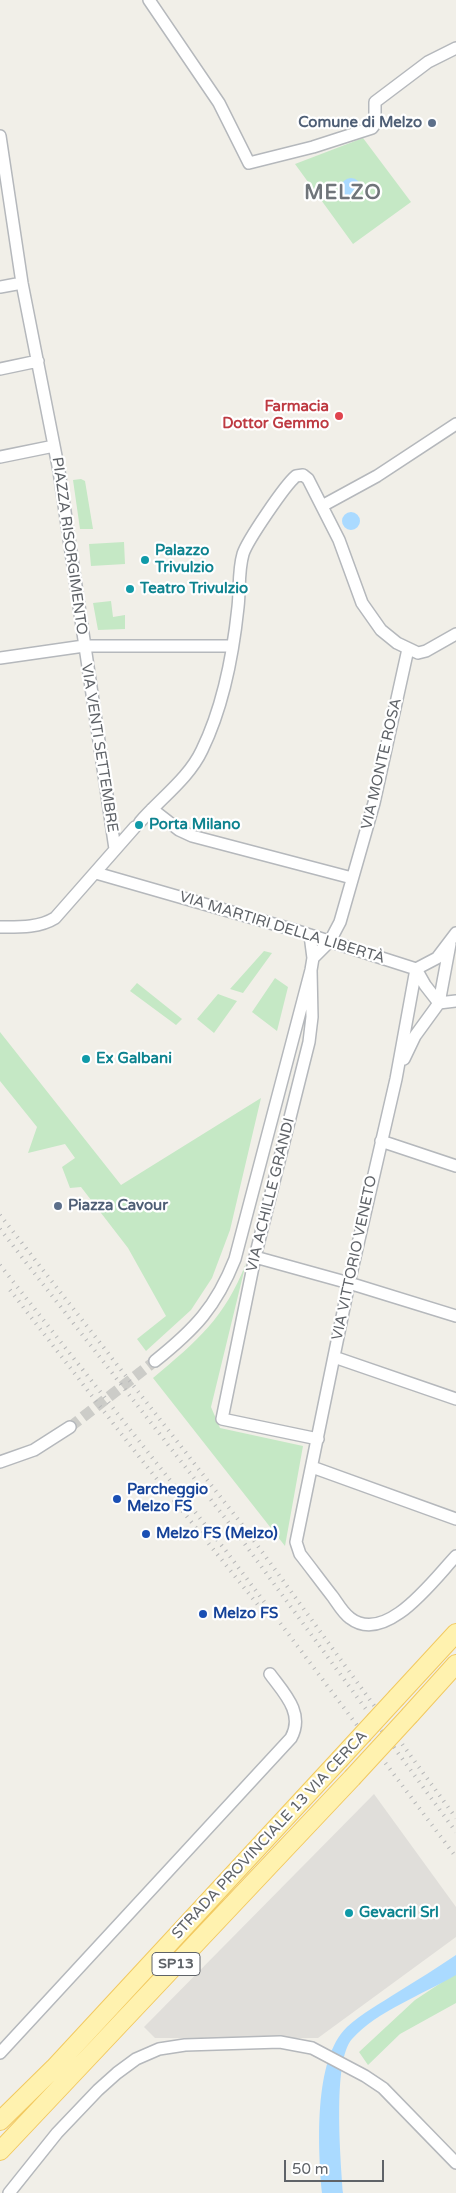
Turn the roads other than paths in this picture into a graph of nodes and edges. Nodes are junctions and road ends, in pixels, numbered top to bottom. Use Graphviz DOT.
graph roads {
  1 [pos="149,0"];
  2 [pos="456,48"];
  3 [pos="0,136"];
  4 [pos="22,283"];
  5 [pos="0,287"];
  6 [pos="38,362"];
  7 [pos="0,369"];
  8 [pos="456,424"];
  9 [pos="54,446"];
  10 [pos="0,457"];
  11 [pos="322,506"];
  12 [pos="456,634"];
  13 [pos="84,646"];
  14 [pos="232,646"];
  15 [pos="408,649"];
  16 [pos="0,658"];
  17 [pos="152,809"];
  18 [pos="115,850"];
  19 [pos="96,873"];
  20 [pos="352,878"];
  21 [pos="0,926"];
  22 [pos="310,934"];
  23 [pos="330,941"];
  24 [pos="454,941"];
  25 [pos="313,958"];
  26 [pos="416,969"];
  27 [pos="311,970"];
  28 [pos="456,1001"];
  29 [pos="439,1003"];
  30 [pos="396,1079"];
  31 [pos="381,1141"];
  32 [pos="456,1166"];
  33 [pos="255,1257"];
  34 [pos="349,1283"];
  35 [pos="456,1316"];
  36 [pos="334,1357"];
  37 [pos="155,1361"];
  38 [pos="456,1399"];
  39 [pos="70,1426"];
  40 [pos="318,1439"];
  41 [pos="0,1462"];
  42 [pos="312,1467"];
  43 [pos="456,1519"];
  44 [pos="456,1556"];
  45 [pos="456,1634"];
  46 [pos="456,1664"];
  47 [pos="270,1674"];
  48 [pos="0,2053"];
  49 [pos="0,2121"];
  50 [pos="0,2151"];
  51 [pos="456,2162"];
  52 [pos="9,2193"];
  1 -- 2 [label="street"];
  3 -- 4 [label="street, PIAZZA RISORGIMENTO"];
  4 -- 5 [label="street"];
  4 -- 6 [label="street, PIAZZA RISORGIMENTO"];
  6 -- 7 [label="street"];
  6 -- 9 [label="street, PIAZZA RISORGIMENTO"];
  8 -- 11 [label="street"];
  9 -- 10 [label="street"];
  9 -- 13 [label="street, PIAZZA RISORGIMENTO"];
  11 -- 14 [label="street"];
  11 -- 15 [label="street"];
  12 -- 15 [label="street"];
  13 -- 14 [label="street"];
  13 -- 16 [label="street"];
  13 -- 18 [label="street, VIA VENTI SETTEMBRE"];
  14 -- 17 [label="street"];
  15 -- 20 [label="street, VIA MONTE ROSA"];
  17 -- 18 [label="street"];
  17 -- 20 [label="street"];
  18 -- 19 [label="street"];
  19 -- 21 [label="street"];
  19 -- 22 [label="street, VIA MARTIRI DELLA LIBERTÀ"];
  20 -- 23 [label="street, VIA MONTE ROSA"];
  22 -- 23 [label="street, VIA MARTIRI DELLA LIBERTÀ"];
  22 -- 25 [label="street"];
  23 -- 25 [label="street, VIA MONTE ROSA"];
  23 -- 26 [label="street, VIA MARTIRI DELLA LIBERTÀ"];
  24 -- 26 [label="street"];
  24 -- 29 [label="street, VIA VITTORIO VENETO"];
  25 -- 27 [label="street"];
  26 -- 29 [label="street"];
  26 -- 30 [label="street, VIA VITTORIO VENETO"];
  27 -- 33 [label="street, VIA ACHILLE GRANDI"];
  27 -- 37 [label="street"];
  28 -- 29 [label="street"];
  29 -- 30 [label="street, VIA VITTORIO VENETO"];
  30 -- 31 [label="street, VIA VITTORIO VENETO"];
  31 -- 32 [label="street"];
  31 -- 34 [label="street, VIA VITTORIO VENETO"];
  33 -- 34 [label="street"];
  33 -- 40 [label="street, VIA ACHILLE GRANDI"];
  34 -- 35 [label="street"];
  34 -- 36 [label="street, VIA VITTORIO VENETO"];
  36 -- 38 [label="street"];
  36 -- 40 [label="street, VIA VITTORIO VENETO"];
  39 -- 41 [label="street"];
  40 -- 42 [label="street, VIA VITTORIO VENETO"];
  42 -- 43 [label="street"];
  42 -- 44 [label="street, VIA VITTORIO VENETO"];
  45 -- 49 [label="main road, STRADA PROVINCIALE 13 VIA CERCA / SP13, bridge"];
  46 -- 50 [label="main road, STRADA PROVINCIALE 13 VIA CERCA / SP13, bridge"];
  47 -- 48 [label="street"];
  51 -- 52 [label="street"];
}
